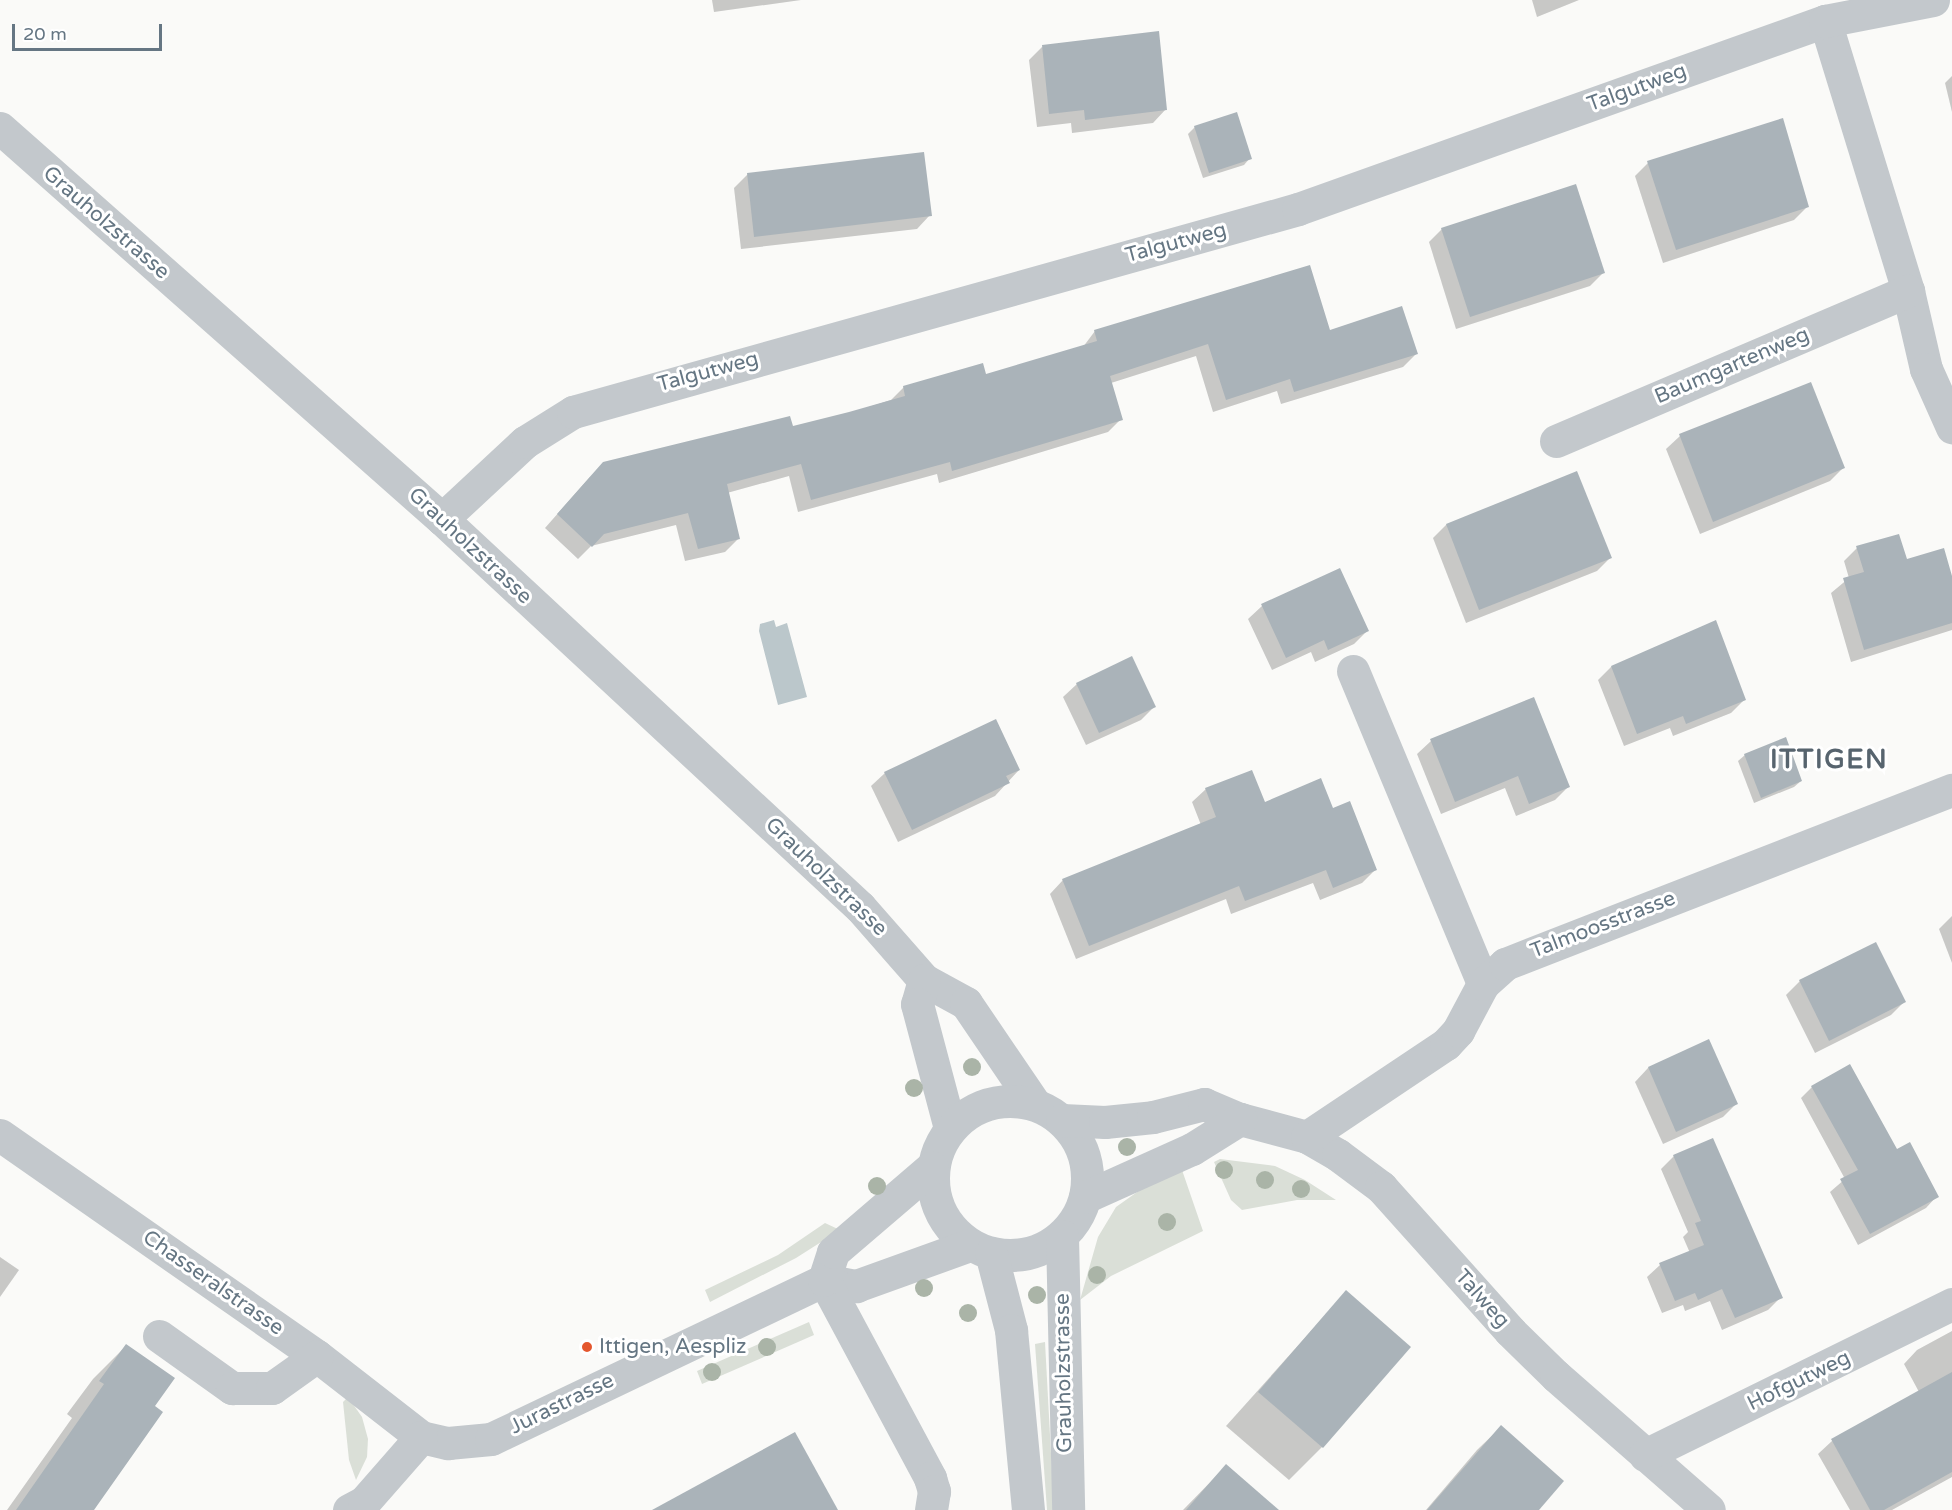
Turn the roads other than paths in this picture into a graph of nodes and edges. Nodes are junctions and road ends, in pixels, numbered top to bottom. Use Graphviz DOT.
graph roads {
  1 [pos="1933,0"];
  2 [pos="1825,21"];
  3 [pos="0,128"];
  4 [pos="1908,291"];
  5 [pos="1952,427"];
  6 [pos="1556,441"];
  7 [pos="442,519"];
  8 [pos="1353,671"];
  9 [pos="1952,790"];
  10 [pos="924,980"];
  11 [pos="1483,984"];
  12 [pos="1034,1103"];
  13 [pos="1240,1119"];
  14 [pos="1062,1120"];
  15 [pos="950,1128"];
  16 [pos="0,1135"];
  17 [pos="1307,1137"];
  18 [pos="932,1167"];
  19 [pos="1085,1197"];
  20 [pos="1062,1236"];
  21 [pos="980,1249"];
  22 [pos="824,1280"];
  23 [pos="1952,1304"];
  24 [pos="159,1336"];
  25 [pos="317,1356"];
  26 [pos="421,1437"];
  27 [pos="1645,1455"];
  28 [pos="349,1510"];
  29 [pos="931,1510"];
  30 [pos="1028,1510"];
  31 [pos="1068,1510"];
  32 [pos="1709,1510"];
  1 -- 2 [label="street, Talgutweg"];
  2 -- 4 [label="street"];
  2 -- 7 [label="street, Talgutweg"];
  3 -- 7 [label="street, Grauholzstrasse"];
  4 -- 5 [label="street"];
  4 -- 6 [label="street, Baumgartenweg"];
  7 -- 10 [label="street, Grauholzstrasse"];
  8 -- 11 [label="street"];
  9 -- 11 [label="street, Talmoosstrasse"];
  10 -- 12 [label="street, Grauholzstrasse"];
  10 -- 15 [label="street"];
  11 -- 17 [label="street, Talmoosstrasse"];
  12 -- 14 [label="street"];
  12 -- 15 [label="street"];
  13 -- 14 [label="street, Talweg"];
  13 -- 17 [label="street, Talweg"];
  13 -- 19 [label="street"];
  14 -- 19 [label="street"];
  15 -- 18 [label="street"];
  16 -- 25 [label="street, Chasseralstrasse"];
  17 -- 27 [label="street, Talweg"];
  18 -- 21 [label="street"];
  18 -- 22 [label="street"];
  19 -- 20 [label="street"];
  20 -- 21 [label="street"];
  20 -- 31 [label="street, Grauholzstrasse"];
  21 -- 22 [label="street"];
  21 -- 30 [label="street, Grauholzstrasse"];
  22 -- 26 [label="street, Jurastrasse"];
  22 -- 29 [label="street"];
  23 -- 27 [label="street, Hofgutweg"];
  24 -- 25 [label="street"];
  25 -- 26 [label="street, Chasseralstrasse"];
  26 -- 28 [label="street"];
  27 -- 32 [label="street, Talweg"];
}
